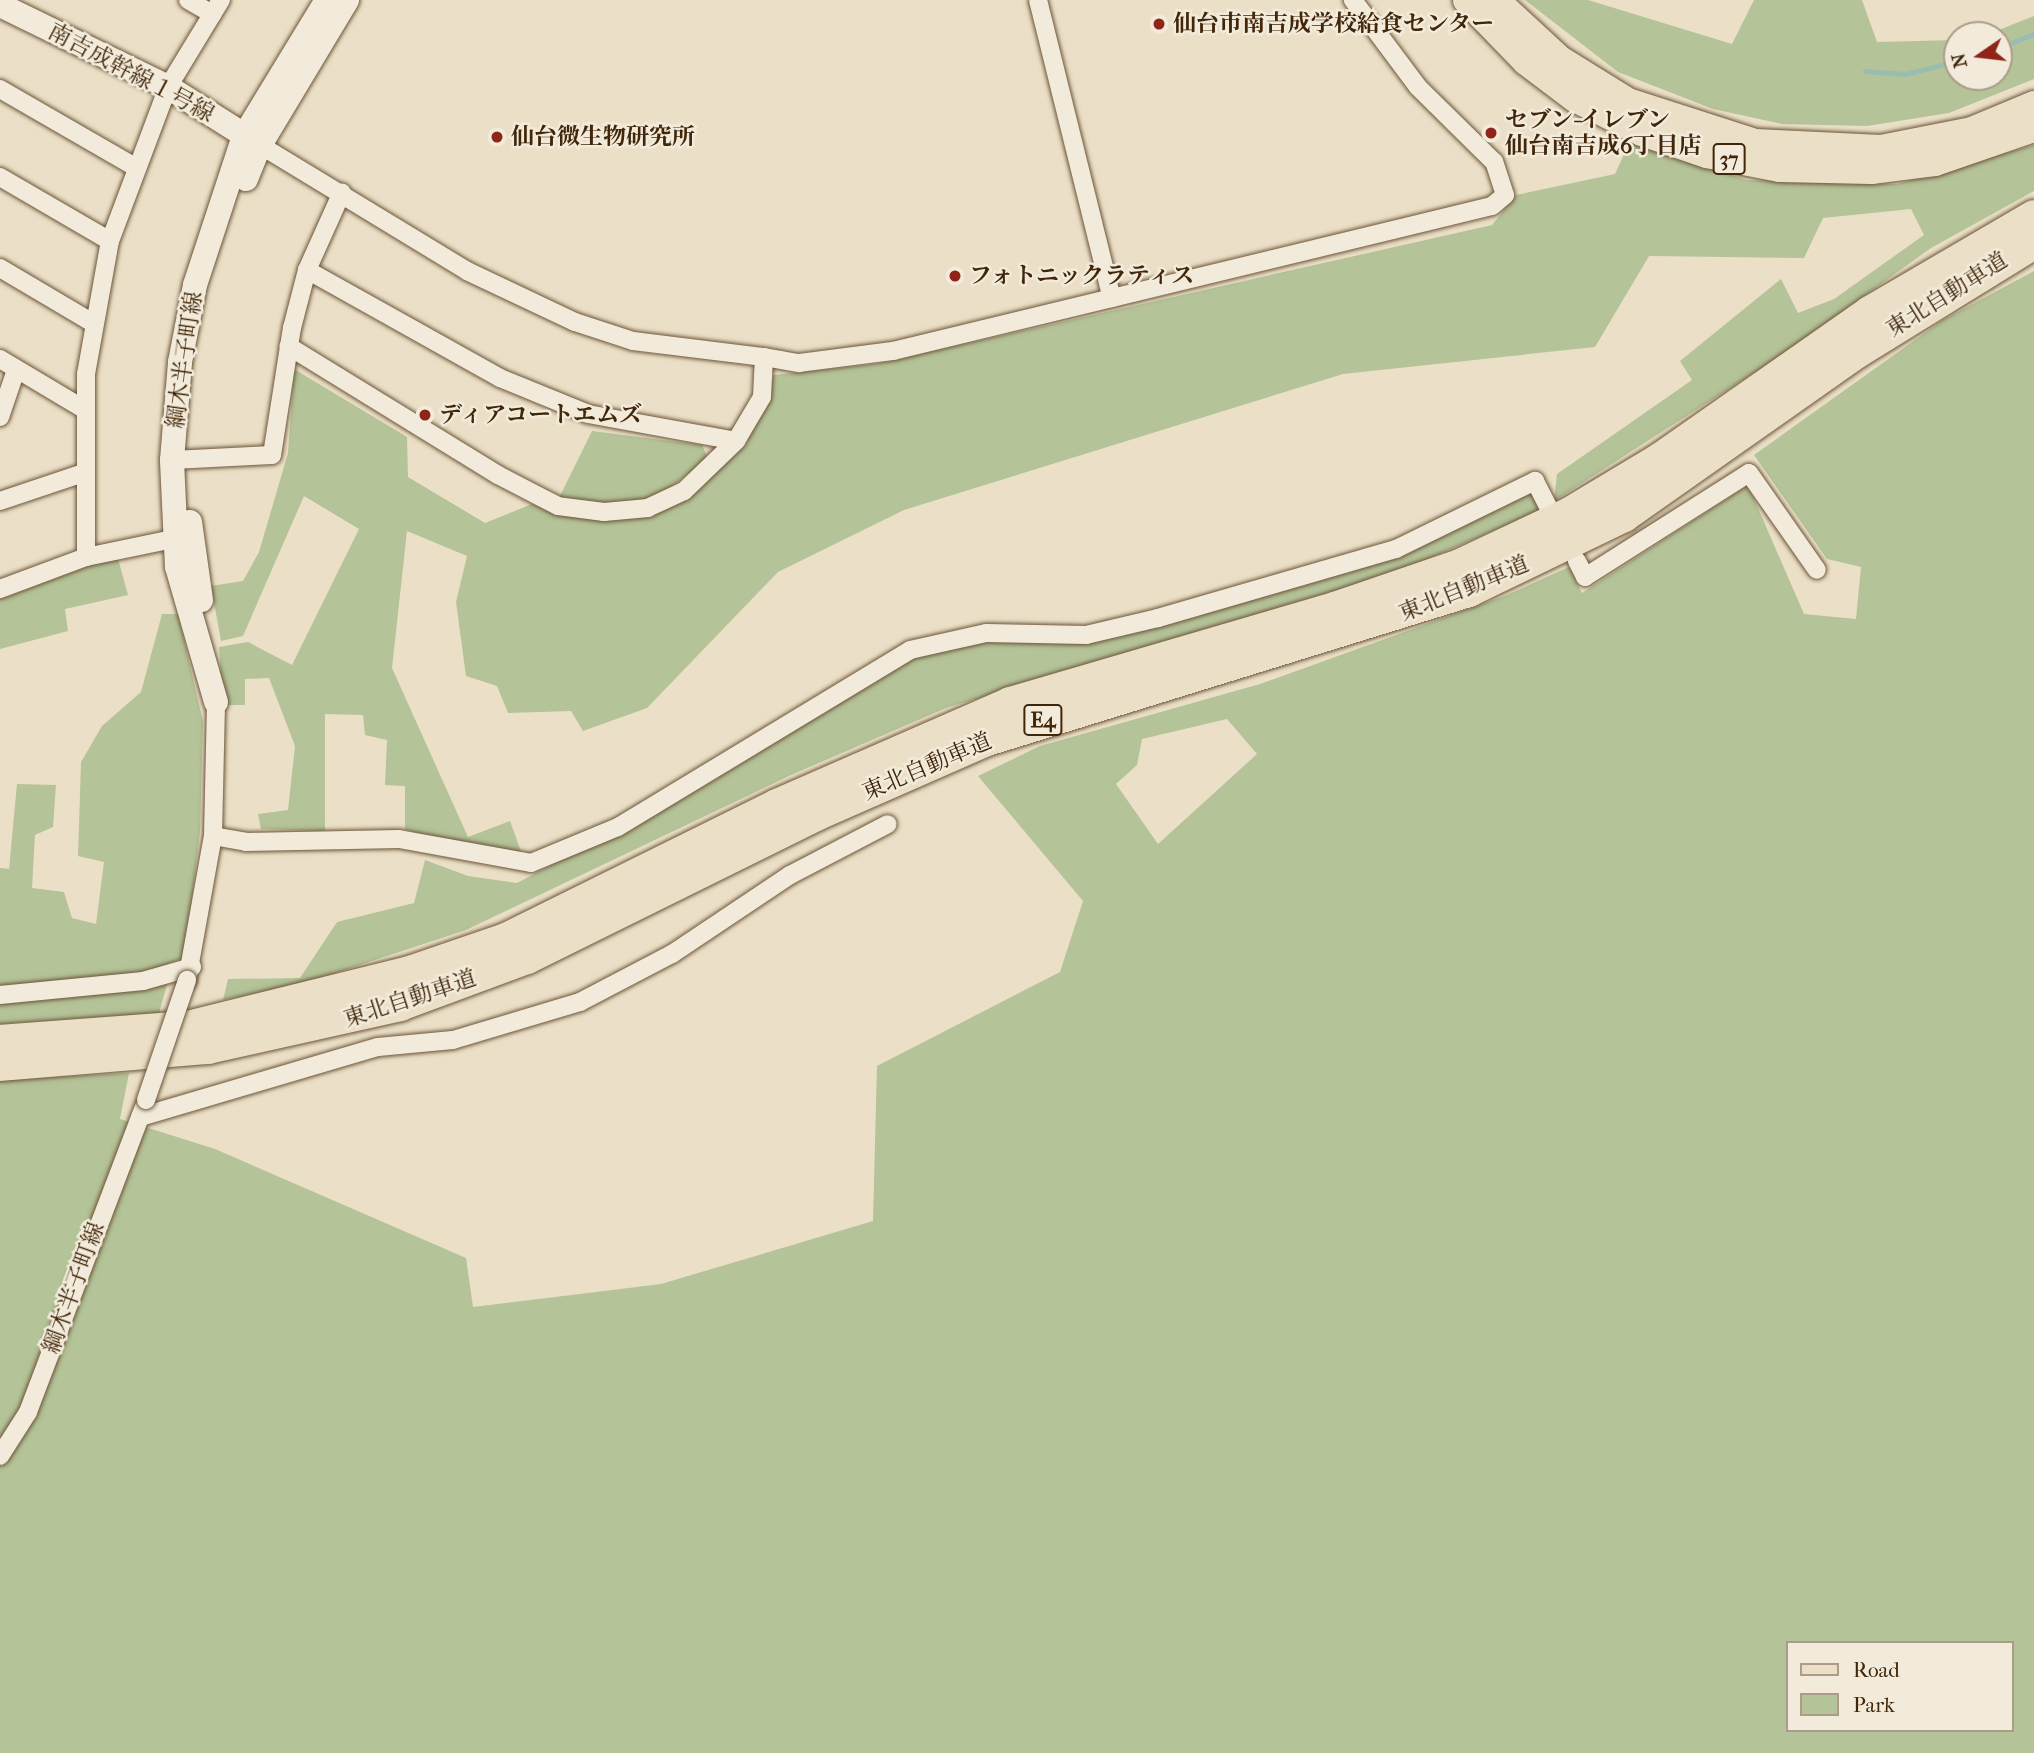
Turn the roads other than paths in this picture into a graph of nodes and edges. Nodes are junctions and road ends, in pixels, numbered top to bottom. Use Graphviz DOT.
graph roads {
  1 [pos="188,0"];
  2 [pos="327,0"];
  3 [pos="347,0"];
  4 [pos="1038,0"];
  5 [pos="1353,0"];
  6 [pos="1467,0"];
  7 [pos="1495,0"];
  8 [pos="0,5"];
  9 [pos="216,7"];
  10 [pos="168,87"];
  11 [pos="0,89"];
  12 [pos="2034,105"];
  13 [pos="2034,128"];
  14 [pos="252,140"];
  15 [pos="135,167"];
  16 [pos="0,177"];
  17 [pos="342,192"];
  18 [pos="2034,216"];
  19 [pos="110,241"];
  20 [pos="2034,243"];
  21 [pos="0,268"];
  22 [pos="307,270"];
  23 [pos="1112,299"];
  24 [pos="93,323"];
  25 [pos="288,346"];
  26 [pos="764,357"];
  27 [pos="0,359"];
  28 [pos="16,369"];
  29 [pos="84,409"];
  30 [pos="0,417"];
  31 [pos="736,441"];
  32 [pos="179,460"];
  33 [pos="83,473"];
  34 [pos="0,501"];
  35 [pos="1548,507"];
  36 [pos="182,537"];
  37 [pos="86,556"];
  38 [pos="1577,561"];
  39 [pos="1817,570"];
  40 [pos="0,589"];
  41 [pos="216,702"];
  42 [pos="888,824"];
  43 [pos="213,836"];
  44 [pos="190,974"];
  45 [pos="0,995"];
  46 [pos="0,1041"];
  47 [pos="0,1065"];
  48 [pos="143,1108"];
  49 [pos="0,1456"];
  1 -- 9 [label="street"];
  2 -- 14 [label="street"];
  3 -- 14 [label="street"];
  4 -- 23 [label="street"];
  5 -- 23 [label="street"];
  6 -- 13 [label="main road, 37"];
  7 -- 12 [label="main road, 37"];
  8 -- 10 [label="street, 南吉成幹線１号線"];
  9 -- 10 [label="street"];
  10 -- 14 [label="street, 南吉成幹線１号線"];
  10 -- 15 [label="street"];
  11 -- 15 [label="street"];
  14 -- 17 [label="street"];
  14 -- 32 [label="street"];
  15 -- 19 [label="street"];
  16 -- 19 [label="street"];
  17 -- 22 [label="street"];
  17 -- 26 [label="street"];
  18 -- 46 [label="highway, 東北自動車道 / E4"];
  19 -- 24 [label="street"];
  20 -- 47 [label="highway, 東北自動車道 / E4"];
  21 -- 24 [label="street"];
  22 -- 25 [label="street"];
  22 -- 31 [label="street"];
  23 -- 26 [label="street"];
  24 -- 29 [label="street"];
  25 -- 31 [label="street"];
  25 -- 32 [label="street"];
  26 -- 31 [label="street"];
  27 -- 28 [label="street"];
  28 -- 29 [label="street"];
  28 -- 30 [label="street"];
  29 -- 33 [label="street"];
  32 -- 36 [label="street"];
  33 -- 34 [label="street"];
  33 -- 37 [label="street"];
  35 -- 43 [label="street"];
  36 -- 37 [label="street"];
  36 -- 41 [label="street"];
  37 -- 40 [label="street"];
  38 -- 39 [label="street"];
  41 -- 43 [label="street, 綱木半子町線"];
  42 -- 48 [label="street"];
  43 -- 44 [label="street, 綱木半子町線"];
  44 -- 45 [label="street"];
  44 -- 48 [label="street, 綱木半子町線, bridge"];
  48 -- 49 [label="street, 綱木半子町線"];
}
